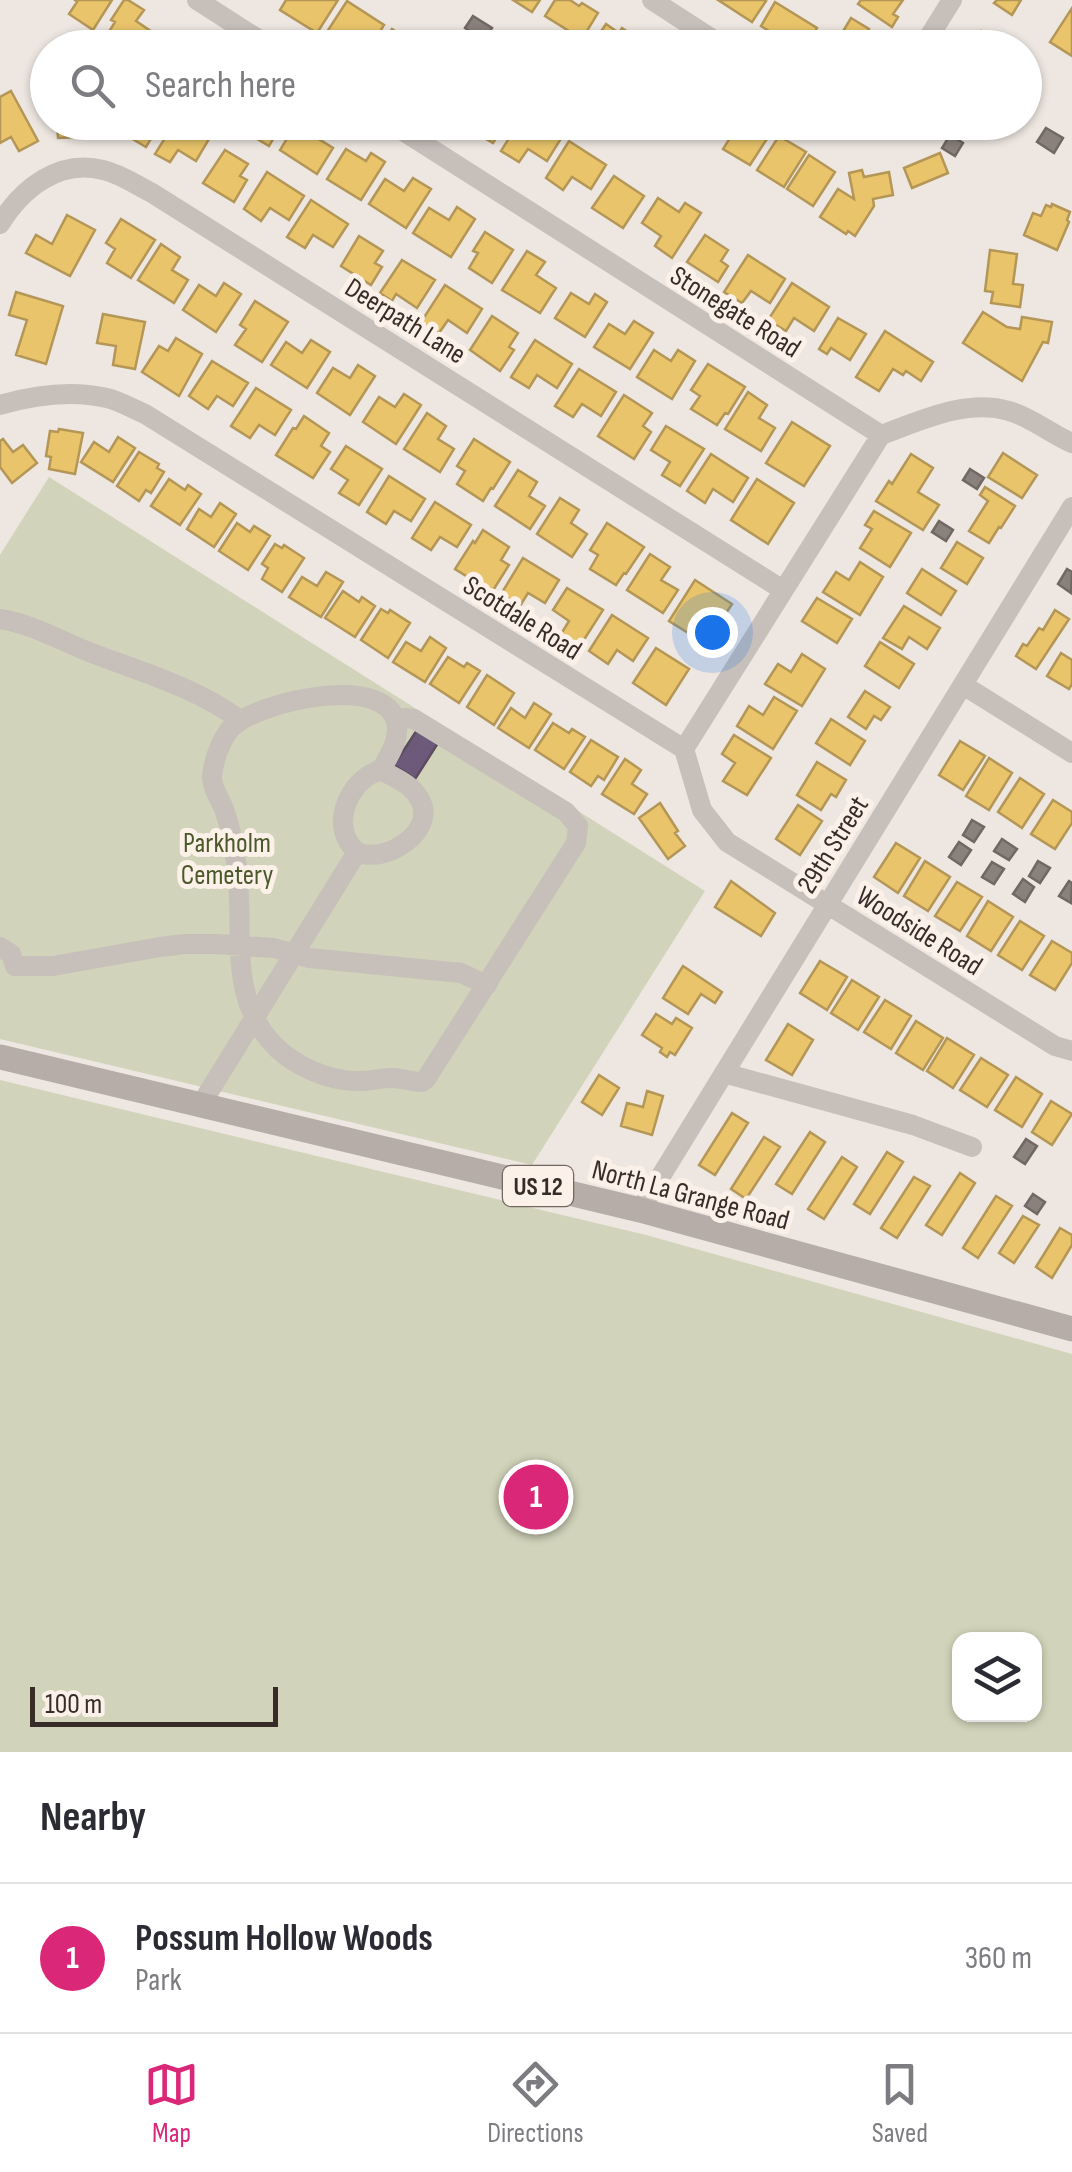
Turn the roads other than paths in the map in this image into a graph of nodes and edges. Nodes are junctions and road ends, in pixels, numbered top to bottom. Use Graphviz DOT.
graph roads {
  1 [pos="197,0"];
  2 [pos="652,0"];
  3 [pos="952,0"];
  4 [pos="244,30"];
  5 [pos="698,30"];
  6 [pos="933,30"];
  7 [pos="418,140"];
  8 [pos="0,224"];
  9 [pos="0,405"];
  10 [pos="880,435"];
  11 [pos="1072,443"];
  12 [pos="1072,507"];
  13 [pos="783,590"];
  14 [pos="0,620"];
  15 [pos="962,685"];
  16 [pos="240,720"];
  17 [pos="397,722"];
  18 [pos="684,750"];
  19 [pos="1072,754"];
  20 [pos="381,770"];
  21 [pos="357,852"];
  22 [pos="827,904"];
  23 [pos="240,946"];
  24 [pos="0,947"];
  25 [pos="295,954"];
  26 [pos="7,973"];
  27 [pos="487,985"];
  28 [pos="254,1019"];
  29 [pos="1072,1052"];
  30 [pos="0,1058"];
  31 [pos="724,1074"];
  32 [pos="200,1106"];
  33 [pos="972,1146"];
  34 [pos="640,1210"];
  35 [pos="1072,1329"];
  1 -- 4 [label="street"];
  2 -- 5 [label="street"];
  3 -- 6 [label="street"];
  7 -- 10 [label="street, Stonegate Road"];
  8 -- 13 [label="street, Deerpath Lane"];
  9 -- 18 [label="street, Scotdale Road"];
  10 -- 11 [label="street"];
  10 -- 13 [label="street"];
  12 -- 15 [label="street, 29th Street"];
  13 -- 18 [label="street"];
  14 -- 16 [label="street"];
  15 -- 19 [label="street"];
  15 -- 22 [label="street, 29th Street"];
  16 -- 17 [label="street"];
  16 -- 23 [label="street"];
  17 -- 20 [label="street"];
  17 -- 27 [label="street"];
  18 -- 22 [label="street, Woodside Road"];
  20 -- 21 [label="street"];
  20 -- 21 [label="street"];
  21 -- 25 [label="street"];
  22 -- 29 [label="street, Woodside Road"];
  22 -- 31 [label="street, 29th Street"];
  23 -- 25 [label="street"];
  23 -- 26 [label="street"];
  23 -- 28 [label="street"];
  24 -- 26 [label="street"];
  25 -- 27 [label="street"];
  25 -- 28 [label="street"];
  27 -- 28 [label="street"];
  28 -- 32 [label="street"];
  30 -- 32 [label="main road, North La Grange Road / US 12"];
  31 -- 33 [label="street"];
  31 -- 34 [label="street, 29th Street"];
  32 -- 34 [label="main road, North La Grange Road / US 12"];
  34 -- 35 [label="main road, North La Grange Road / US 12"];
}
